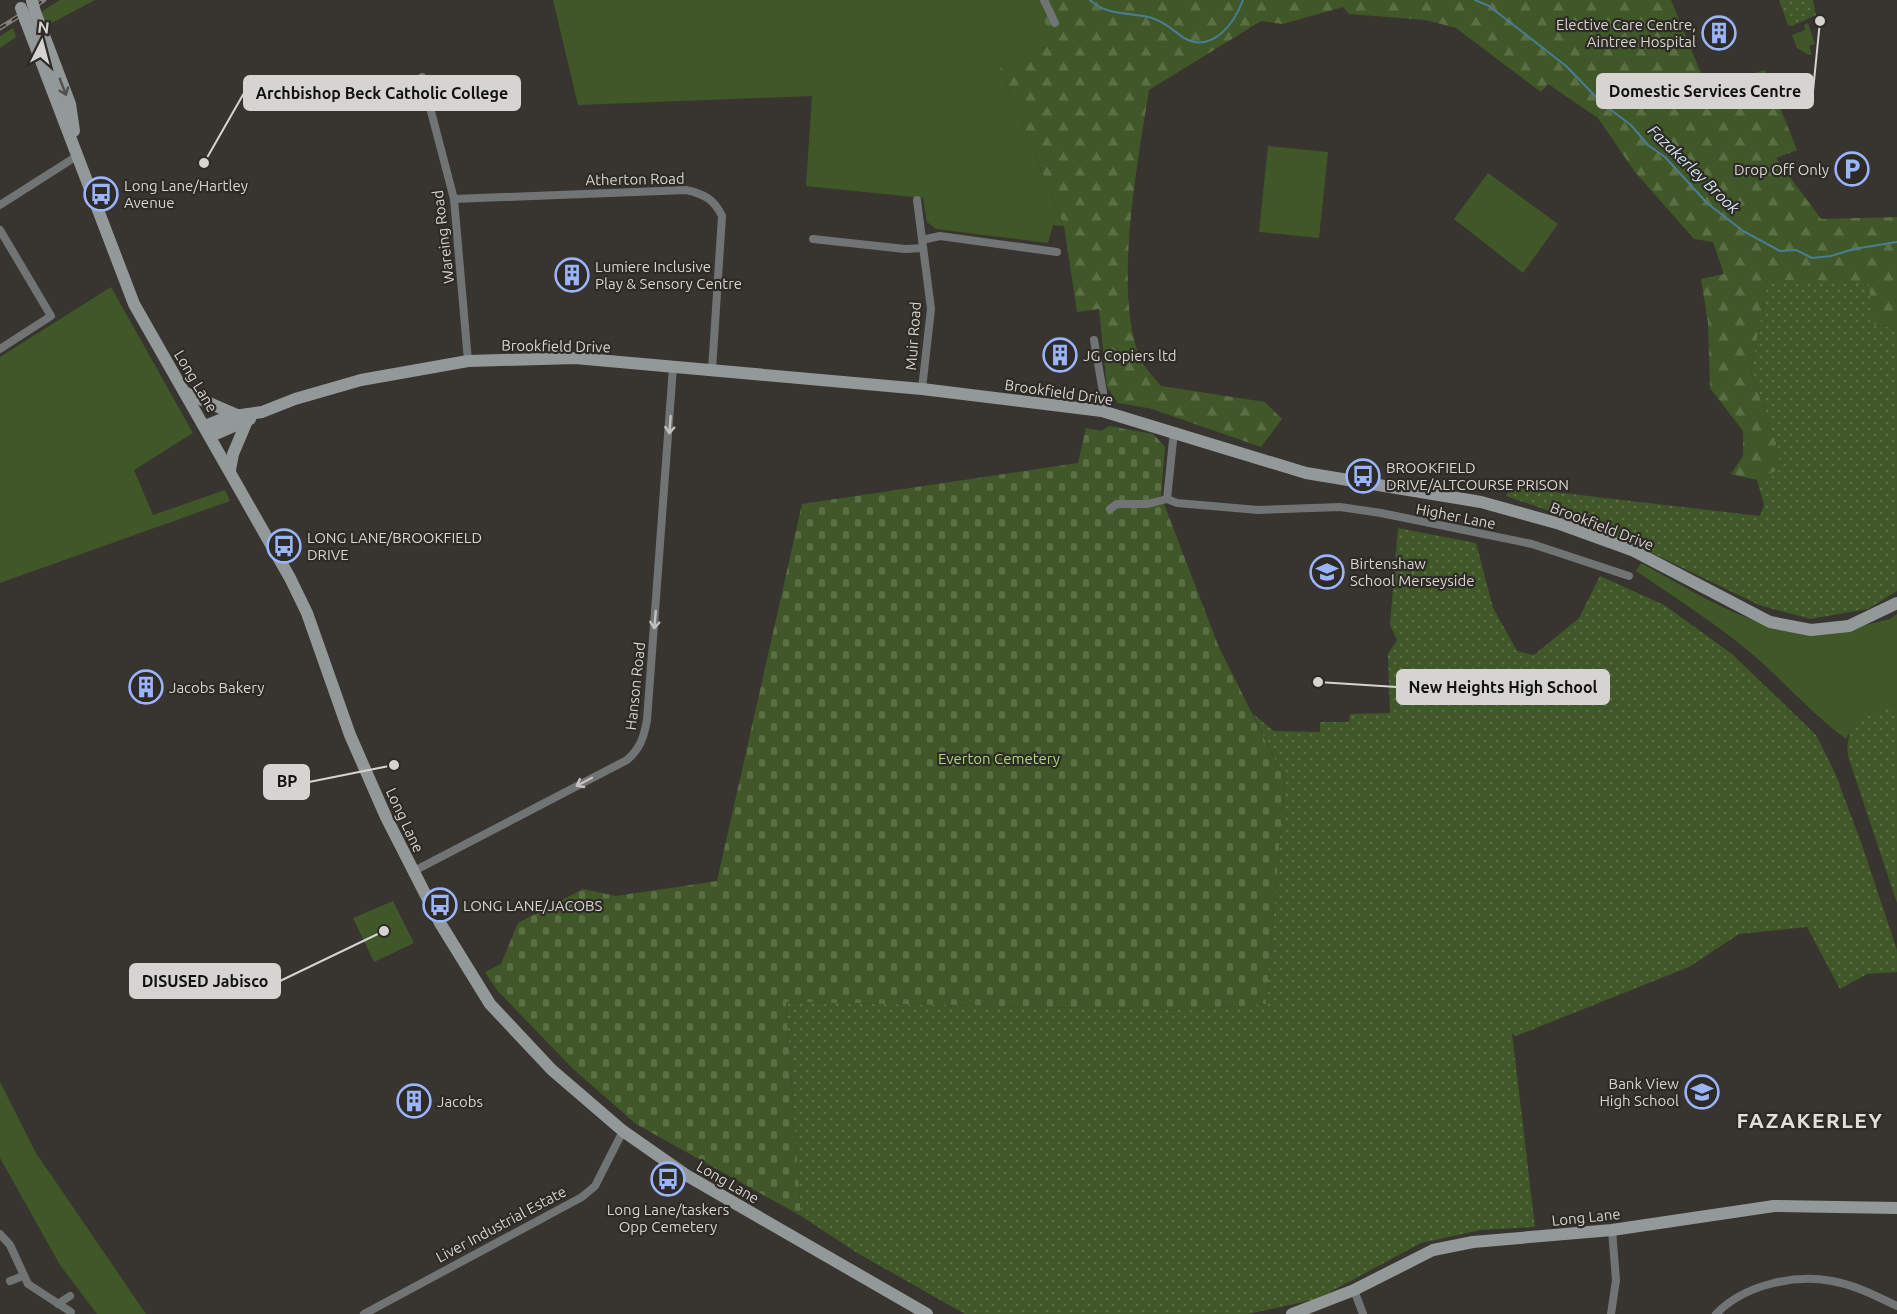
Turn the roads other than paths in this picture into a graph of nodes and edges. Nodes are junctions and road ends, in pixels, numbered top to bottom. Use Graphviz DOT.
graph roads {
  1 [pos="1044,0"];
  2 [pos="27,7"];
  3 [pos="1055,23"];
  4 [pos="422,77"];
  5 [pos="77,156"];
  6 [pos="454,199"];
  7 [pos="916,200"];
  8 [pos="0,205"];
  9 [pos="0,230"];
  10 [pos="813,239"];
  11 [pos="922,244"];
  12 [pos="1057,252"];
  13 [pos="1094,340"];
  14 [pos="0,349"];
  15 [pos="468,361"];
  16 [pos="673,367"];
  17 [pos="712,370"];
  18 [pos="922,390"];
  19 [pos="186,393"];
  20 [pos="1102,411"];
  21 [pos="247,417"];
  22 [pos="208,431"];
  23 [pos="1174,431"];
  24 [pos="230,470"];
  25 [pos="1167,499"];
  26 [pos="1110,509"];
  27 [pos="1629,576"];
  28 [pos="1897,603"];
  29 [pos="412,872"];
  30 [pos="623,1131"];
  31 [pos="1897,1208"];
  32 [pos="1612,1230"];
  33 [pos="0,1234"];
  34 [pos="23,1276"];
  35 [pos="10,1281"];
  36 [pos="1354,1290"];
  37 [pos="70,1296"];
  38 [pos="58,1304"];
  39 [pos="1897,1306"];
  40 [pos="71,1312"];
  41 [pos="364,1314"];
  42 [pos="927,1314"];
  43 [pos="1292,1314"];
  44 [pos="1363,1314"];
  45 [pos="1611,1314"];
  46 [pos="1716,1314"];
  1 -- 3 [label="street"];
  2 -- 5 [label="street, Long Lane"];
  4 -- 6 [label="street, Wareing Road"];
  5 -- 8 [label="street"];
  5 -- 19 [label="street, Long Lane"];
  6 -- 15 [label="street, Wareing Road"];
  6 -- 17 [label="street, Atherton Road"];
  7 -- 11 [label="street, Muir Road"];
  9 -- 14 [label="street"];
  10 -- 11 [label="street"];
  11 -- 12 [label="street"];
  11 -- 18 [label="street, Muir Road"];
  13 -- 20 [label="street"];
  15 -- 16 [label="street, Brookfield Drive"];
  15 -- 21 [label="street, Brookfield Drive"];
  16 -- 17 [label="street, Brookfield Drive"];
  16 -- 29 [label="street, Hanson Road, one-way"];
  17 -- 18 [label="street, Brookfield Drive"];
  18 -- 20 [label="street, Brookfield Drive"];
  19 -- 21 [label="street"];
  19 -- 22 [label="street, Long Lane"];
  20 -- 23 [label="street, Brookfield Drive"];
  21 -- 22 [label="street, Brookfield Drive"];
  21 -- 24 [label="street"];
  22 -- 24 [label="street, Long Lane"];
  23 -- 25 [label="street"];
  23 -- 28 [label="street, Brookfield Drive"];
  24 -- 29 [label="street, Long Lane"];
  25 -- 26 [label="street, Higher Lane"];
  25 -- 27 [label="street, Higher Lane"];
  29 -- 30 [label="street, Long Lane"];
  30 -- 41 [label="street, Liver Industrial Estate"];
  30 -- 42 [label="street, Long Lane"];
  31 -- 32 [label="street, Long Lane"];
  32 -- 36 [label="street, Long Lane"];
  32 -- 45 [label="street"];
  33 -- 34 [label="street"];
  34 -- 35 [label="street"];
  34 -- 38 [label="street"];
  36 -- 43 [label="street, Long Lane"];
  36 -- 44 [label="street"];
  37 -- 38 [label="street"];
  38 -- 40 [label="street"];
  39 -- 46 [label="street"];
}
